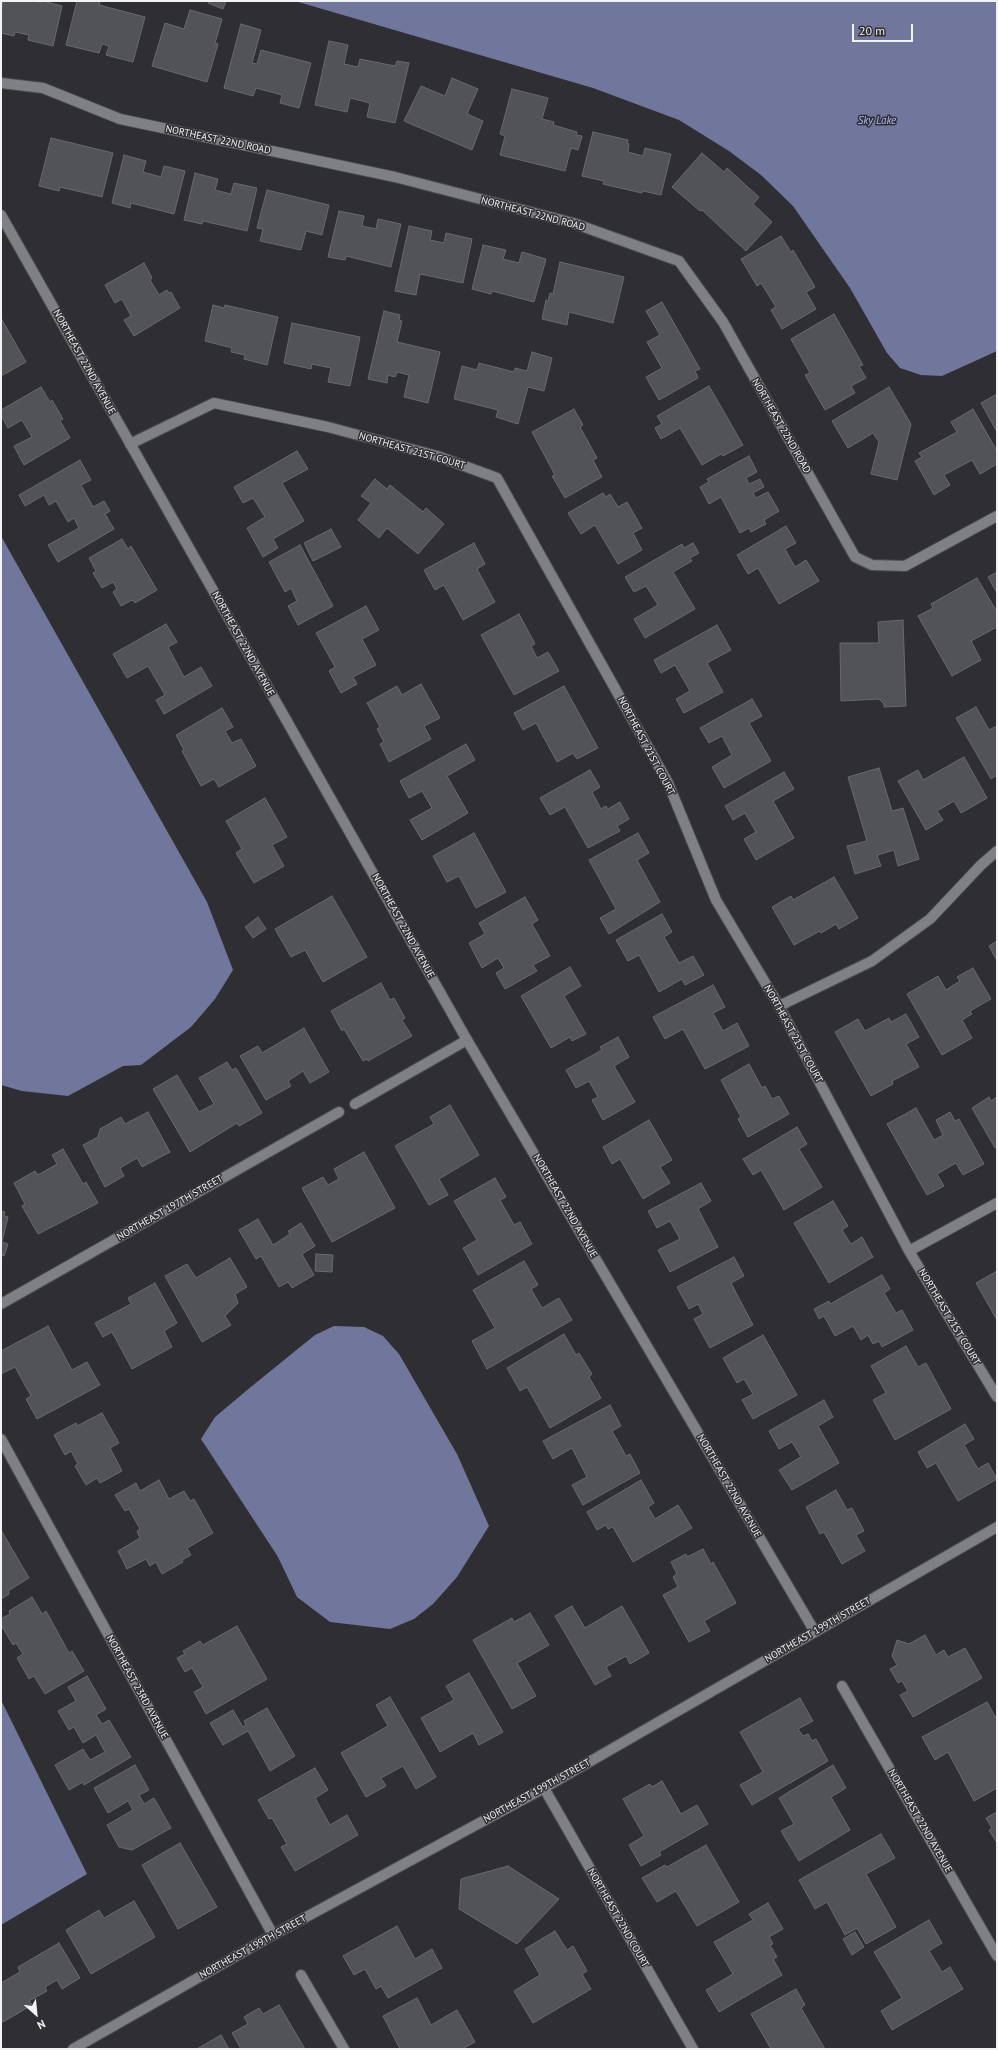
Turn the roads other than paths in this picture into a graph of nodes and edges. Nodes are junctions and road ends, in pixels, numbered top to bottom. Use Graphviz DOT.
graph roads {
  1 [pos="1,83"];
  2 [pos="1,215"];
  3 [pos="130,444"];
  4 [pos="997,516"];
  5 [pos="997,851"];
  6 [pos="779,1006"];
  7 [pos="467,1040"];
  8 [pos="355,1104"];
  9 [pos="339,1112"];
  10 [pos="997,1203"];
  11 [pos="909,1251"];
  12 [pos="1,1304"];
  13 [pos="997,1397"];
  14 [pos="1,1438"];
  15 [pos="997,1527"];
  16 [pos="815,1632"];
  17 [pos="842,1686"];
  18 [pos="544,1788"];
  19 [pos="273,1935"];
  20 [pos="997,1956"];
  21 [pos="301,1975"];
  22 [pos="73,2049"];
  23 [pos="344,2049"];
  24 [pos="693,2049"];
  1 -- 4 [label="street, NORTHEAST 22ND ROAD"];
  2 -- 3 [label="street, NORTHEAST 22ND AVENUE"];
  3 -- 6 [label="street, NORTHEAST 21ST COURT"];
  3 -- 7 [label="street, NORTHEAST 22ND AVENUE"];
  5 -- 6 [label="street"];
  6 -- 11 [label="street, NORTHEAST 21ST COURT"];
  7 -- 8 [label="street"];
  7 -- 16 [label="street, NORTHEAST 22ND AVENUE"];
  9 -- 12 [label="street, NORTHEAST 197TH STREET"];
  10 -- 11 [label="street"];
  11 -- 13 [label="street, NORTHEAST 21ST COURT"];
  14 -- 19 [label="street, NORTHEAST 23RD AVENUE"];
  15 -- 16 [label="street, NORTHEAST 199TH STREET"];
  16 -- 18 [label="street, NORTHEAST 199TH STREET"];
  17 -- 20 [label="street, NORTHEAST 22ND AVENUE"];
  18 -- 19 [label="street, NORTHEAST 199TH STREET"];
  18 -- 24 [label="street, NORTHEAST 22ND COURT"];
  19 -- 22 [label="street, NORTHEAST 199TH STREET"];
  21 -- 23 [label="street"];
}
